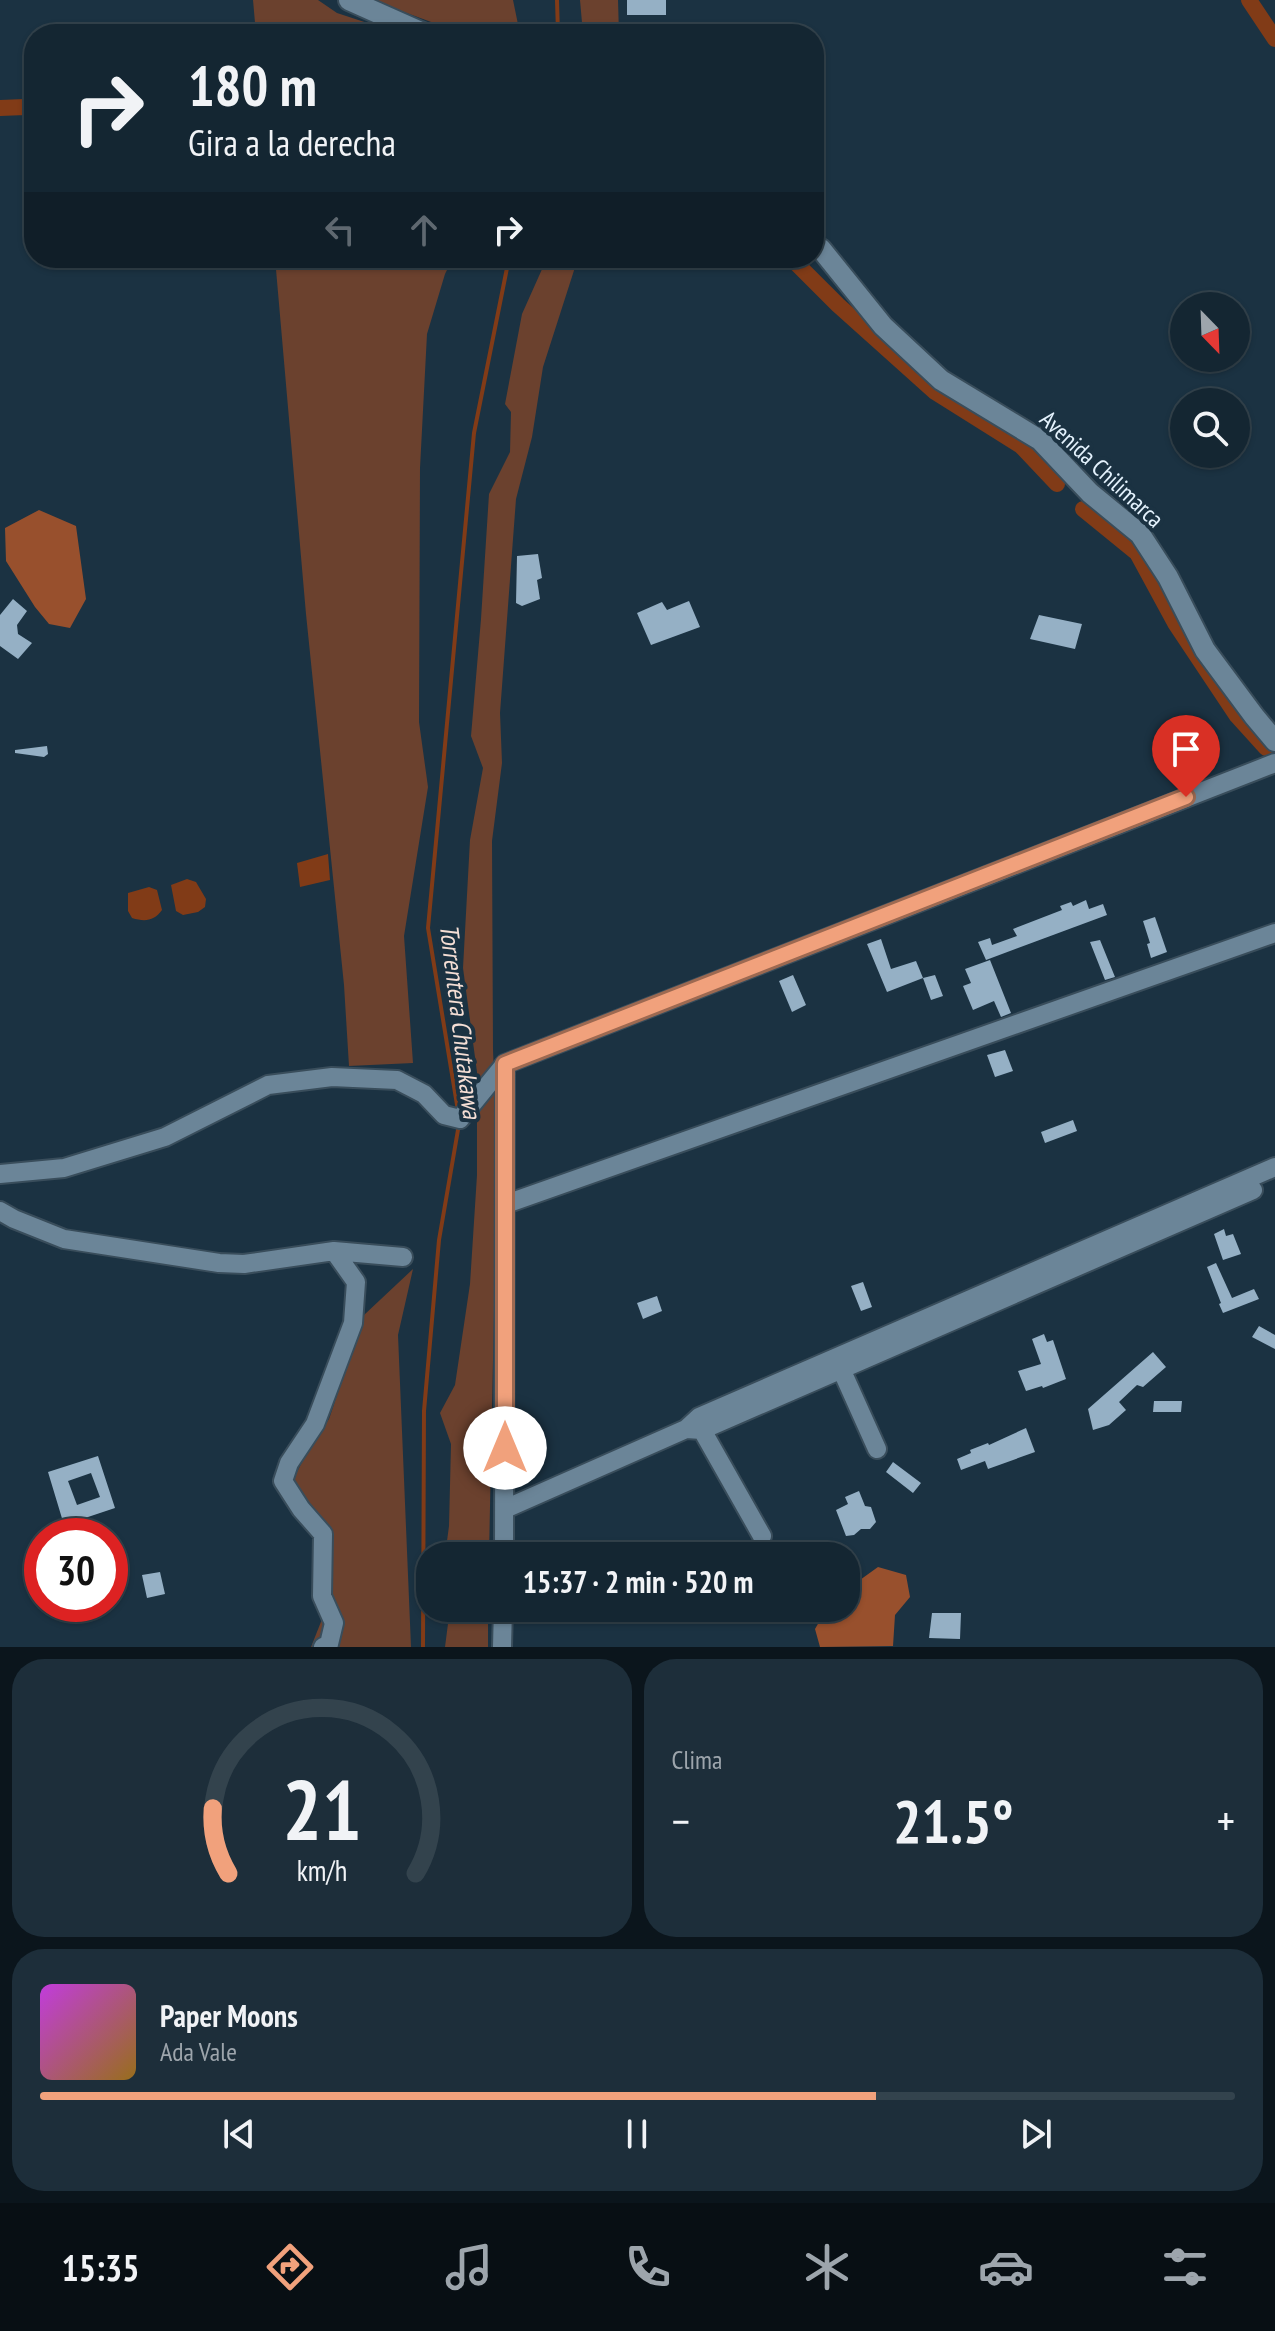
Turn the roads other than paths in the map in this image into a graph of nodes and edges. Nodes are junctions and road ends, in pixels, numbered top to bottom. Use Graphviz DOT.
graph roads {
  1 [pos="349,0"];
  2 [pos="403,24"];
  3 [pos="824,253"];
  4 [pos="1275,741"];
  5 [pos="1275,763"];
  6 [pos="1275,933"];
  7 [pos="505,1064"];
  8 [pos="1275,1167"];
  9 [pos="0,1174"];
  10 [pos="1275,1180"];
  11 [pos="506,1204"];
  12 [pos="0,1211"];
  13 [pos="334,1251"];
  14 [pos="403,1257"];
  15 [pos="842,1371"];
  16 [pos="694,1429"];
  17 [pos="877,1449"];
  18 [pos="505,1509"];
  19 [pos="762,1536"];
  20 [pos="504,1542"];
  21 [pos="503,1622"];
  22 [pos="323,1647"];
  23 [pos="502,1647"];
  1 -- 2 [label="street"];
  3 -- 4 [label="street, Avenida Chilimarca"];
  5 -- 7 [label="street"];
  6 -- 11 [label="street"];
  7 -- 9 [label="street"];
  7 -- 11 [label="street"];
  8 -- 16 [label="street"];
  10 -- 15 [label="street"];
  11 -- 18 [label="street"];
  12 -- 13 [label="street"];
  13 -- 14 [label="street"];
  13 -- 22 [label="street"];
  15 -- 16 [label="street"];
  15 -- 17 [label="street"];
  16 -- 18 [label="street"];
  16 -- 19 [label="street"];
  18 -- 20 [label="street"];
  21 -- 23 [label="street"];
}
